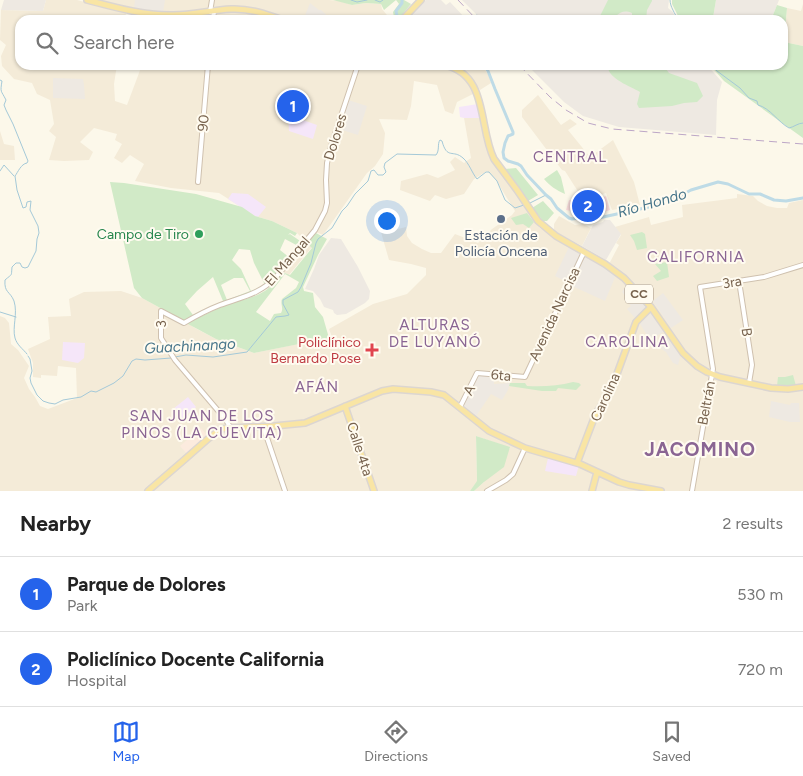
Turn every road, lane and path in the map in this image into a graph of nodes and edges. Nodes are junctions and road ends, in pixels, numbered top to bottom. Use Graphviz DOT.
graph roads {
  1 [pos="87,0"];
  2 [pos="212,0"];
  3 [pos="420,0"];
  4 [pos="109,3"];
  5 [pos="212,11"];
  6 [pos="212,15"];
  7 [pos="268,15"];
  8 [pos="407,15"];
  9 [pos="208,70"];
  10 [pos="356,70"];
  11 [pos="457,70"];
  12 [pos="198,182"];
  13 [pos="325,211"];
  14 [pos="584,252"];
  15 [pos="803,265"];
  16 [pos="739,281"];
  17 [pos="700,287"];
  18 [pos="651,307"];
  19 [pos="161,311"];
  20 [pos="477,373"];
  21 [pos="712,374"];
  22 [pos="525,377"];
  23 [pos="749,383"];
  24 [pos="803,387"];
  25 [pos="346,406"];
  26 [pos="460,407"];
  27 [pos="263,426"];
  28 [pos="230,428"];
  29 [pos="525,448"];
  30 [pos="577,463"];
  31 [pos="597,472"];
  32 [pos="148,491"];
  33 [pos="285,491"];
  34 [pos="374,491"];
  35 [pos="487,491"];
  36 [pos="592,491"];
  37 [pos="661,491"];
  38 [pos="692,491"];
  1 -- 4 [label="main road"];
  2 -- 5 [label="street"];
  3 -- 8 [label="main road"];
  4 -- 5 [label="main road"];
  5 -- 6 [label="street"];
  5 -- 7 [label="main road"];
  9 -- 12 [label="street, 90"];
  10 -- 13 [label="street, Dolores"];
  11 -- 14 [label="main road, CC"];
  13 -- 19 [label="street, El Mangal"];
  14 -- 18 [label="main road, CC"];
  14 -- 22 [label="street, Avenida Narcisa"];
  15 -- 16 [label="street, 3ra"];
  16 -- 17 [label="street, 3ra"];
  16 -- 23 [label="street, B"];
  17 -- 21 [label="street, Beltrán"];
  18 -- 21 [label="main road, CC"];
  18 -- 30 [label="main road, Carolina"];
  19 -- 28 [label="street, 3"];
  20 -- 22 [label="street, 6ta"];
  20 -- 26 [label="street, A"];
  21 -- 23 [label="main road, CC"];
  21 -- 38 [label="street, Beltrán"];
  23 -- 24 [label="main road, CC"];
  25 -- 26 [label="main road"];
  25 -- 27 [label="main road"];
  25 -- 34 [label="main road, Calle 4ta"];
  26 -- 29 [label="main road"];
  27 -- 28 [label="main road"];
  27 -- 33 [label="street"];
  28 -- 32 [label="main road"];
  29 -- 30 [label="main road"];
  29 -- 35 [label="street"];
  30 -- 31 [label="main road"];
  31 -- 36 [label="main road"];
  31 -- 37 [label="main road"];
}
